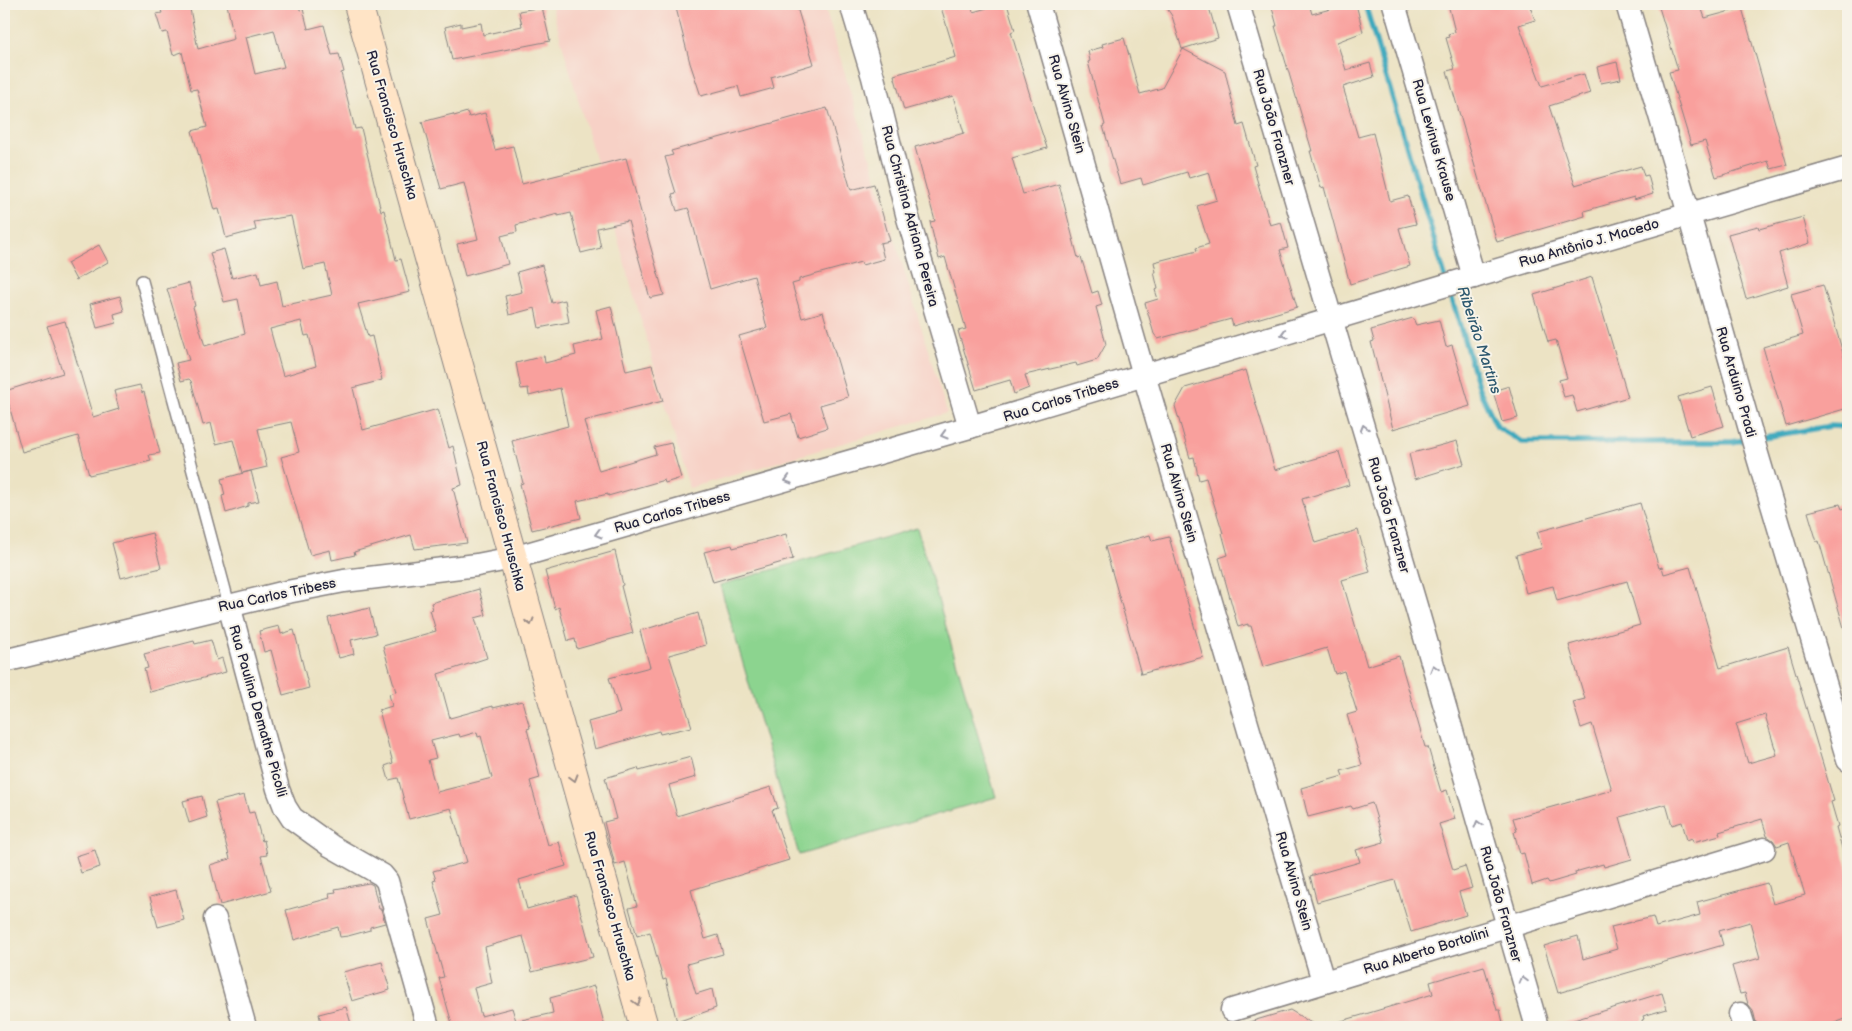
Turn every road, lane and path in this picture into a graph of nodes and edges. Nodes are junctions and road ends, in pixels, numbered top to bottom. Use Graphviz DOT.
graph roads {
  1 [pos="358,4"];
  2 [pos="851,4"];
  3 [pos="1038,4"];
  4 [pos="1238,4"];
  5 [pos="1394,4"];
  6 [pos="1627,4"];
  7 [pos="1848,168"];
  8 [pos="1689,214"];
  9 [pos="1467,279"];
  10 [pos="142,281"];
  11 [pos="1331,319"];
  12 [pos="1144,375"];
  13 [pos="970,427"];
  14 [pos="513,558"];
  15 [pos="228,605"];
  16 [pos="4,661"];
  17 [pos="1848,760"];
  18 [pos="1764,849"];
  19 [pos="215,919"];
  20 [pos="1507,926"];
  21 [pos="1323,981"];
  22 [pos="1232,1010"];
  23 [pos="245,1027"];
  24 [pos="428,1027"];
  25 [pos="644,1027"];
  26 [pos="1537,1027"];
  1 -- 14 [label="main road, Rua Francisco Hruschka"];
  2 -- 13 [label="street, Rua Christina Adriana Pereira"];
  3 -- 12 [label="street, Rua Alvino Stein"];
  4 -- 11 [label="street, Rua João Franzner"];
  5 -- 9 [label="street, Rua Levinus Krause"];
  6 -- 8 [label="street, Rua Arduino Pradi"];
  7 -- 8 [label="street, Rua Antônio J. Macedo"];
  8 -- 9 [label="street, Rua Antônio J. Macedo"];
  8 -- 17 [label="street, Rua Arduino Pradi"];
  9 -- 11 [label="street, Rua Antônio J. Macedo"];
  10 -- 15 [label="lane"];
  11 -- 12 [label="street, Rua Carlos Tribess, one-way"];
  20 -- 11 [label="street, Rua João Franzner, one-way"];
  12 -- 13 [label="street, Rua Carlos Tribess"];
  12 -- 21 [label="street, Rua Alvino Stein"];
  13 -- 14 [label="street, Rua Carlos Tribess, one-way"];
  14 -- 15 [label="street, Rua Carlos Tribess"];
  14 -- 25 [label="main road, Rua Francisco Hruschka, one-way"];
  15 -- 16 [label="street, Rua Carlos Tribess"];
  15 -- 24 [label="street, Rua Paulina Demathe Picolli"];
  18 -- 20 [label="street, Rua Alberto Bortolini"];
  19 -- 23 [label="street"];
  20 -- 21 [label="street, Rua Alberto Bortolini"];
  26 -- 20 [label="street, Rua João Franzner, one-way"];
  21 -- 22 [label="street, Rua Alberto Bortolini"];
}
